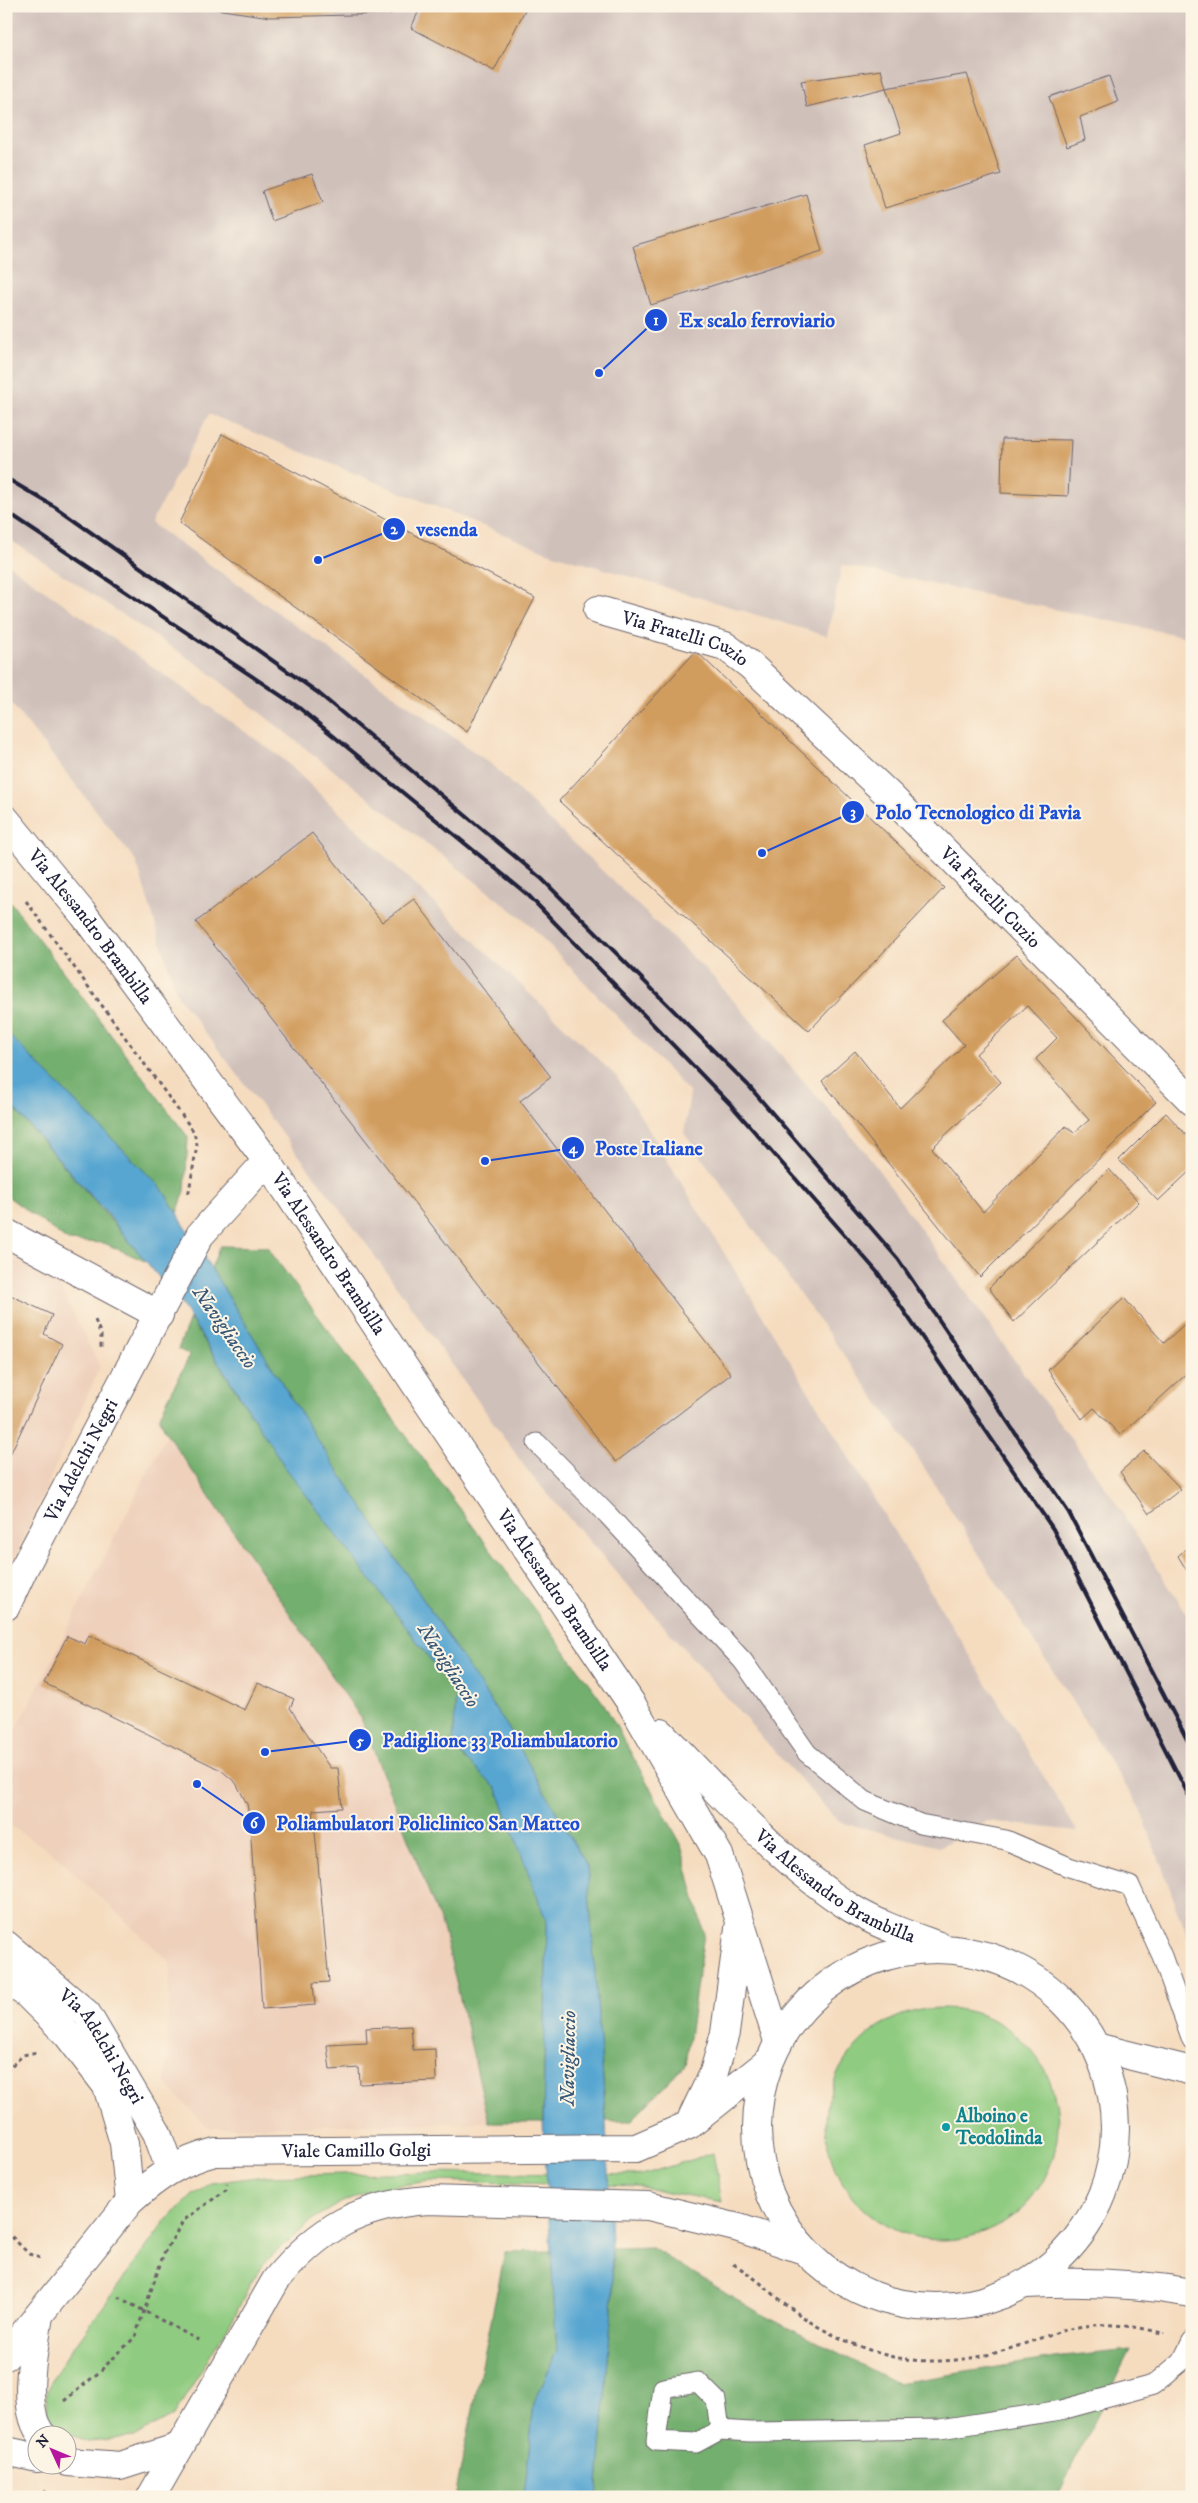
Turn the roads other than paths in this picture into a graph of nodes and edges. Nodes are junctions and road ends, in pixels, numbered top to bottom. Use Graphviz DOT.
graph roads {
  1 [pos="598,610"];
  2 [pos="6,820"];
  3 [pos="1192,1101"];
  4 [pos="267,1161"];
  5 [pos="6,1233"];
  6 [pos="158,1315"];
  7 [pos="537,1443"];
  8 [pos="6,1606"];
  9 [pos="631,1703"];
  10 [pos="739,1924"];
  11 [pos="6,1945"];
  12 [pos="942,1948"];
  13 [pos="6,1979"];
  14 [pos="1192,2040"];
  15 [pos="1096,2046"];
  16 [pos="773,2051"];
  17 [pos="1192,2071"];
  18 [pos="689,2125"];
  19 [pos="170,2168"];
  20 [pos="130,2201"];
  21 [pos="801,2249"];
  22 [pos="1026,2284"];
  23 [pos="1192,2293"];
  24 [pos="39,2315"];
  25 [pos="1192,2341"];
  26 [pos="6,2356"];
  27 [pos="38,2426"];
  28 [pos="720,2430"];
  29 [pos="179,2447"];
  30 [pos="6,2452"];
  31 [pos="28,2456"];
  32 [pos="79,2464"];
  33 [pos="151,2497"];
  1 -- 3 [label="main road, Via Fratelli Cuzio"];
  2 -- 4 [label="main road, Via Alessandro Brambilla"];
  4 -- 6 [label="main road, Via Adelchi Negri"];
  4 -- 9 [label="main road, Via Alessandro Brambilla"];
  5 -- 6 [label="main road"];
  6 -- 8 [label="main road, Via Adelchi Negri"];
  7 -- 14 [label="lane"];
  9 -- 10 [label="main road, Via Alessandro Brambilla"];
  9 -- 12 [label="main road, Via Alessandro Brambilla"];
  10 -- 16 [label="main road, Via Alessandro Brambilla"];
  10 -- 18 [label="main road, Via Alessandro Brambilla"];
  11 -- 19 [label="main road, Via Adelchi Negri"];
  12 -- 15 [label="main road"];
  12 -- 16 [label="main road"];
  13 -- 20 [label="main road"];
  15 -- 17 [label="main road"];
  15 -- 22 [label="main road"];
  16 -- 18 [label="main road, Viale Camillo Golgi"];
  16 -- 21 [label="main road"];
  18 -- 19 [label="main road, Viale Camillo Golgi"];
  19 -- 20 [label="main road, Viale Camillo Golgi"];
  20 -- 24 [label="main road, Viale Camillo Golgi"];
  21 -- 22 [label="main road"];
  21 -- 29 [label="main road"];
  22 -- 23 [label="main road"];
  24 -- 26 [label="main road, Viale Camillo Golgi"];
  24 -- 27 [label="main road"];
  25 -- 28 [label="lane"];
  29 -- 32 [label="main road"];
  29 -- 33 [label="main road"];
  30 -- 31 [label="main road"];
}
